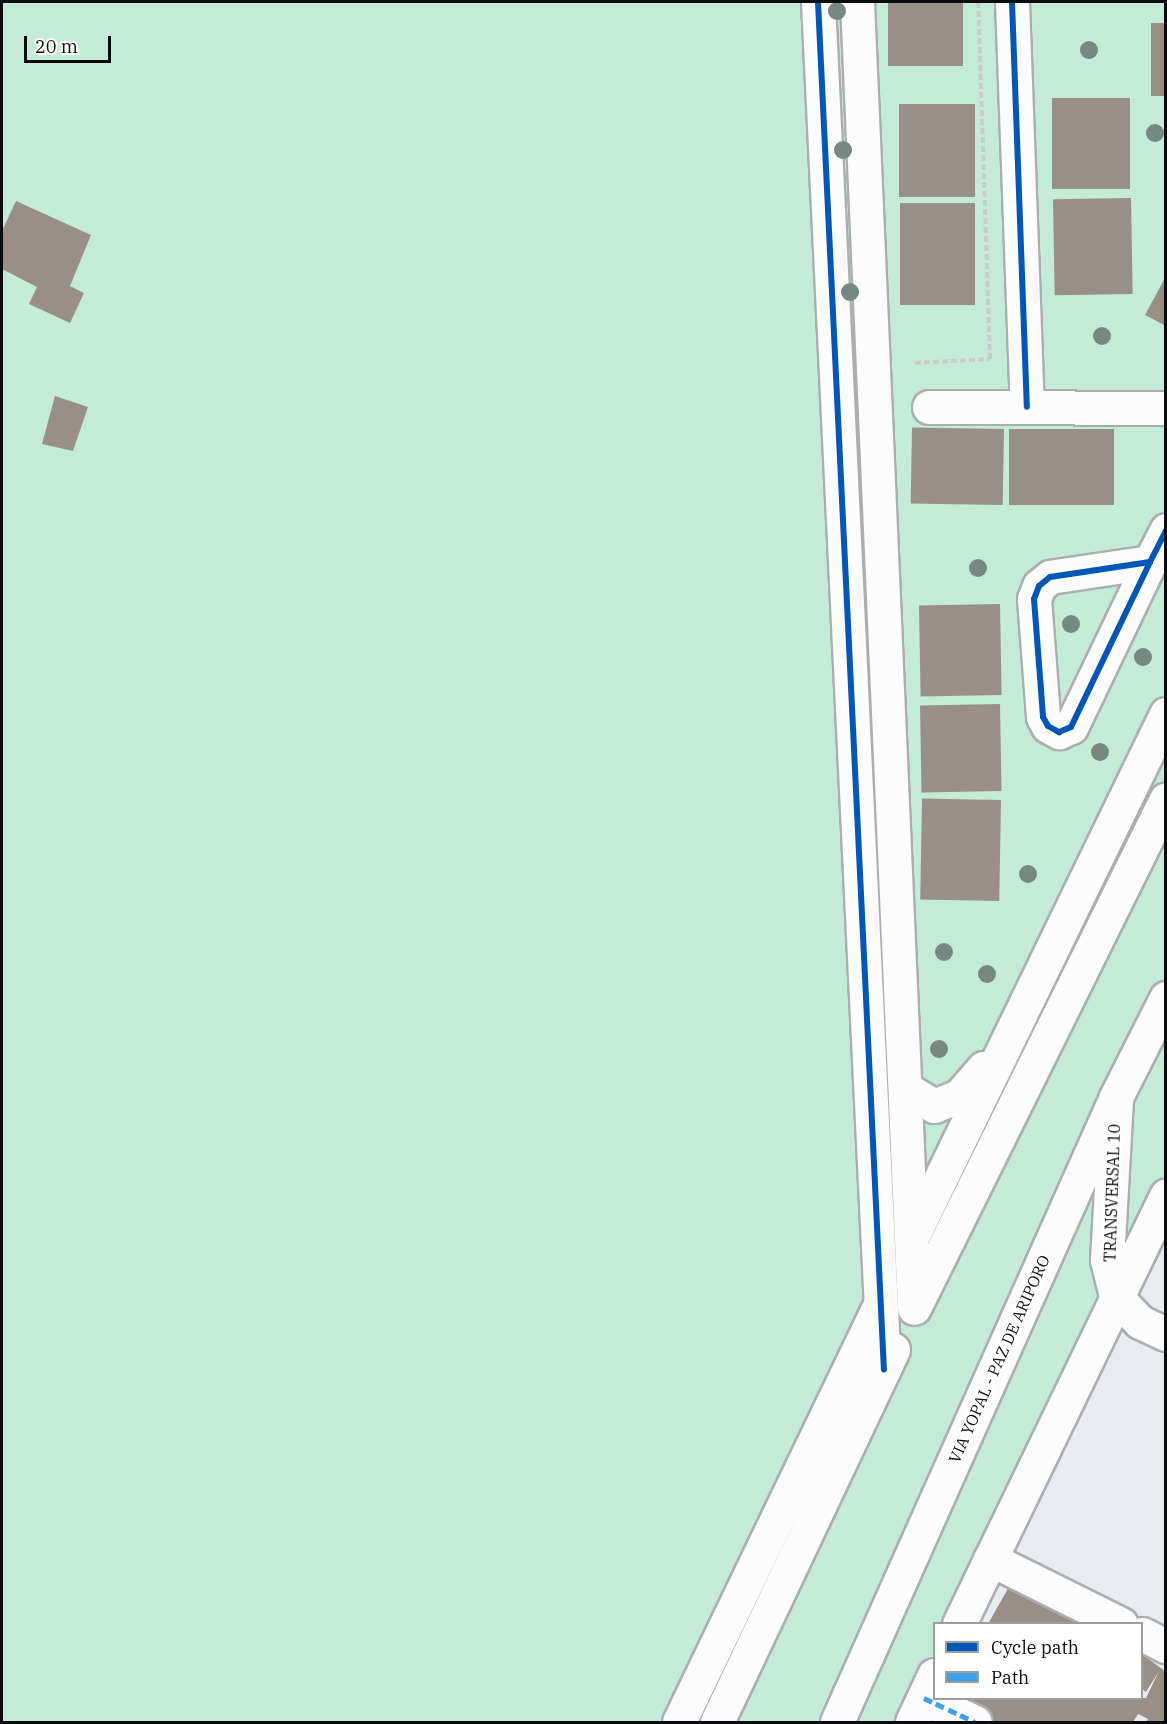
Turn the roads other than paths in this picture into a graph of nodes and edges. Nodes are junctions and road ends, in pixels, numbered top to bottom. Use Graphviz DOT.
graph roads {
  1 [pos="818,2"];
  2 [pos="856,2"];
  3 [pos="1011,2"];
  4 [pos="1027,406"];
  5 [pos="929,408"];
  6 [pos="1166,408"];
  7 [pos="1166,530"];
  8 [pos="1150,562"];
  9 [pos="1166,714"];
  10 [pos="1166,799"];
  11 [pos="1166,999"];
  12 [pos="1006,1042"];
  13 [pos="906,1089"];
  14 [pos="1116,1097"];
  15 [pos="1166,1195"];
  16 [pos="912,1238"];
  17 [pos="1116,1297"];
  18 [pos="882,1300"];
  19 [pos="914,1308"];
  20 [pos="1166,1334"];
  21 [pos="884,1369"];
  22 [pos="990,1558"];
  23 [pos="959,1622"];
  24 [pos="1118,1622"];
  25 [pos="1143,1634"];
  26 [pos="1166,1646"];
  27 [pos="923,1698"];
  28 [pos="679,1722"];
  29 [pos="717,1722"];
  30 [pos="837,1722"];
  31 [pos="975,1722"];
  1 -- 18 [label="street"];
  2 -- 13 [label="street"];
  3 -- 4 [label="street"];
  4 -- 5 [label="street"];
  4 -- 6 [label="street"];
  7 -- 8 [label="street"];
  8 -- 8 [label="street"];
  9 -- 12 [label="street"];
  10 -- 19 [label="street"];
  11 -- 14 [label="street, VIA YOPAL - PAZ DE ARIPORO"];
  12 -- 13 [label="street"];
  12 -- 16 [label="street"];
  13 -- 16 [label="street"];
  14 -- 17 [label="street, TRANSVERSAL 10"];
  14 -- 30 [label="street, VIA YOPAL - PAZ DE ARIPORO"];
  15 -- 17 [label="street"];
  16 -- 18 [label="street"];
  16 -- 19 [label="street"];
  17 -- 20 [label="street"];
  17 -- 22 [label="street"];
  18 -- 21 [label="street"];
  18 -- 28 [label="street"];
  19 -- 21 [label="street"];
  21 -- 29 [label="street"];
  22 -- 23 [label="street"];
  22 -- 24 [label="street"];
  25 -- 26 [label="street"];
  27 -- 31 [label="street"];
}
